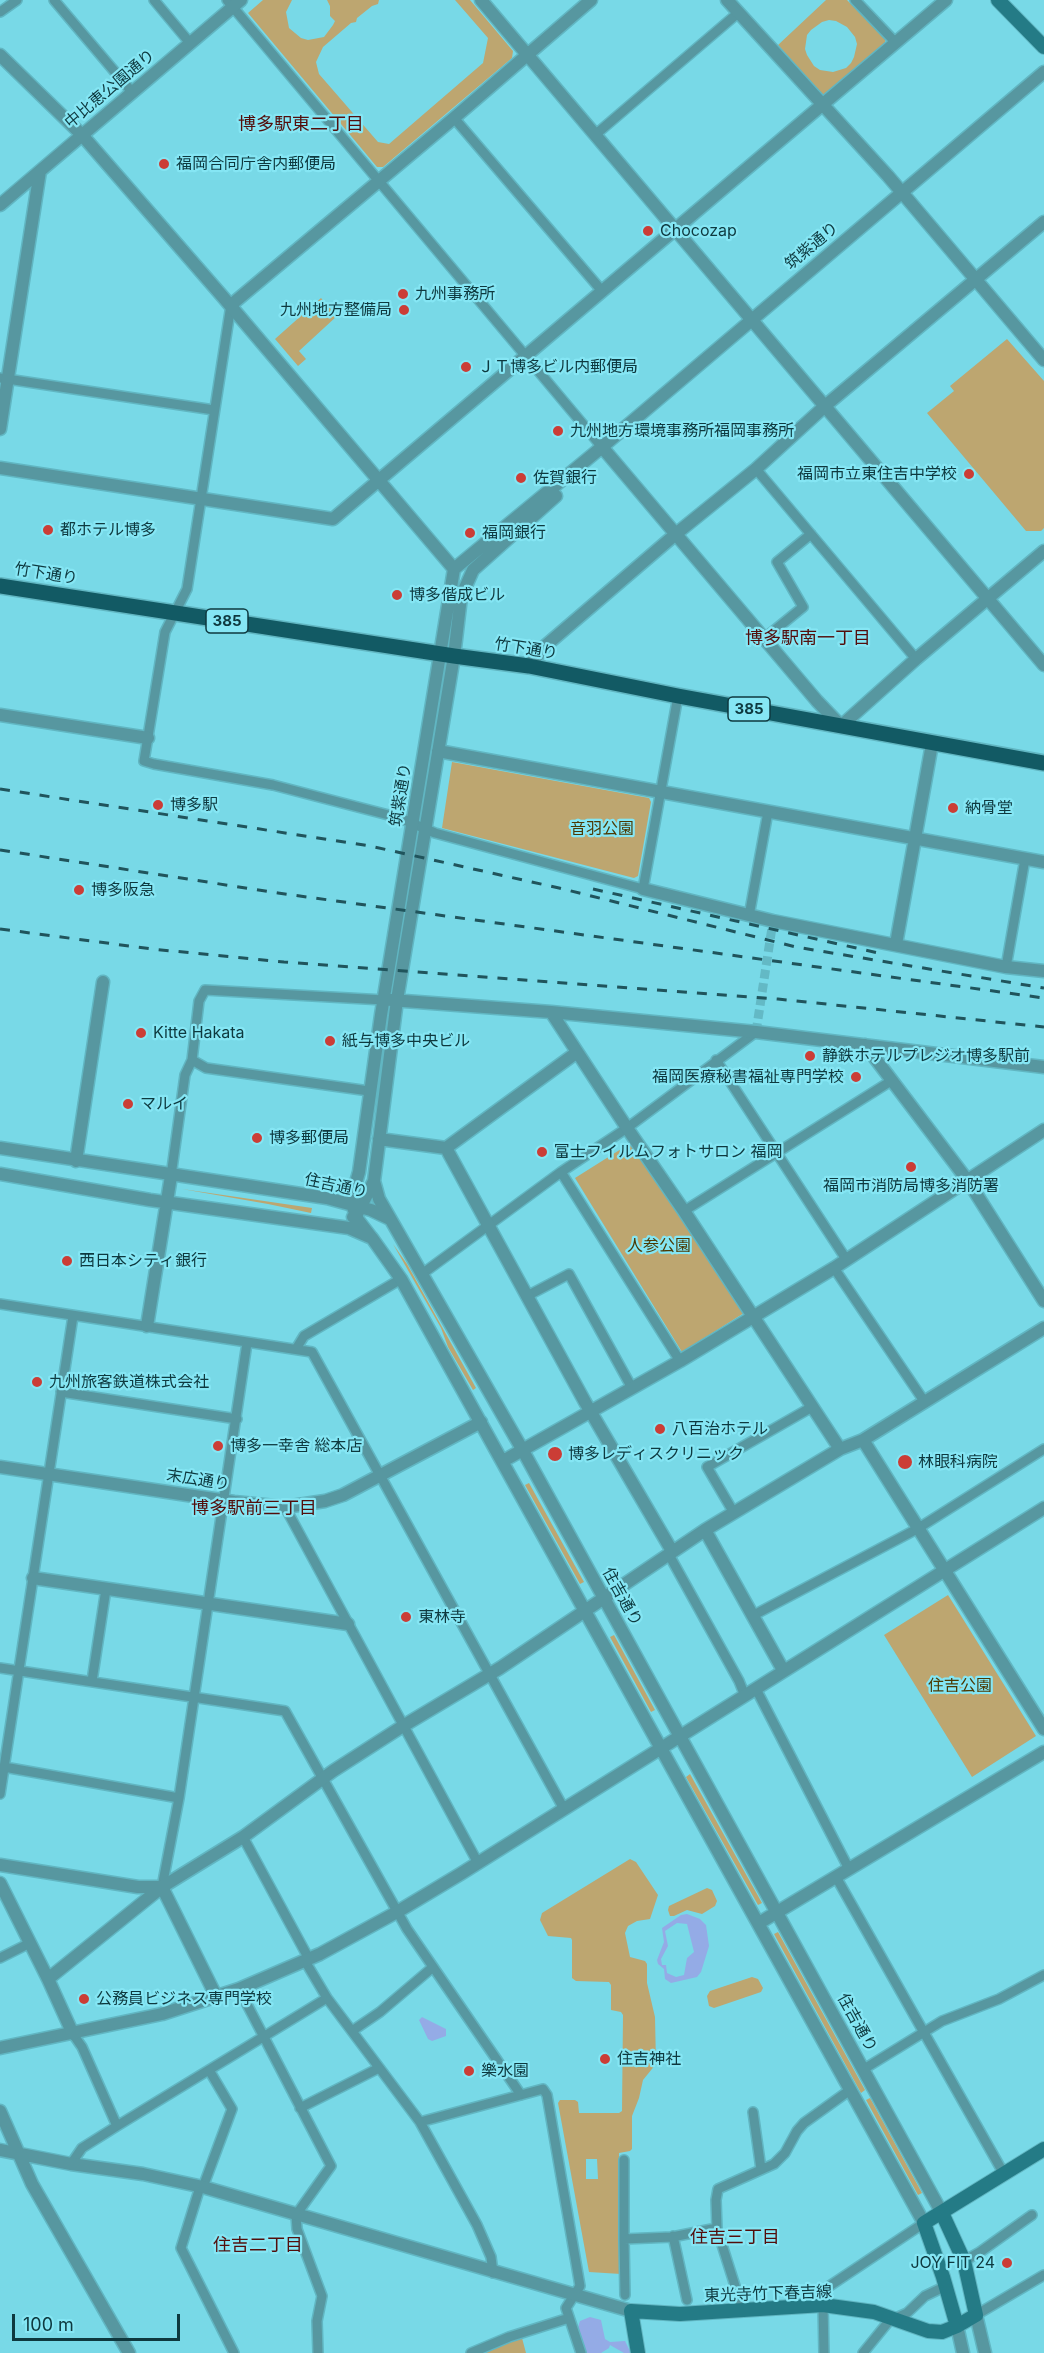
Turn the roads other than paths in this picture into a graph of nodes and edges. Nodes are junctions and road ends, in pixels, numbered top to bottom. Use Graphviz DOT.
graph roads {
  1 [pos="17,0"];
  2 [pos="54,0"];
  3 [pos="154,0"];
  4 [pos="481,0"];
  5 [pos="591,0"];
  6 [pos="727,0"];
  7 [pos="855,0"];
  8 [pos="946,0"];
  9 [pos="998,0"];
  10 [pos="234,2"];
  11 [pos="0,12"];
  12 [pos="738,13"];
  13 [pos="190,43"];
  14 [pos="896,43"];
  15 [pos="1044,47"];
  16 [pos="527,54"];
  17 [pos="0,55"];
  18 [pos="1044,72"];
  19 [pos="132,92"];
  20 [pos="822,105"];
  21 [pos="454,118"];
  22 [pos="82,135"];
  23 [pos="595,135"];
  24 [pos="40,171"];
  25 [pos="379,180"];
  26 [pos="902,192"];
  27 [pos="0,205"];
  28 [pos="1044,222"];
  29 [pos="675,230"];
  30 [pos="977,280"];
  31 [pos="602,291"];
  32 [pos="231,305"];
  33 [pos="751,319"];
  34 [pos="527,355"];
  35 [pos="1044,360"];
  36 [pos="4,378"];
  37 [pos="825,406"];
  38 [pos="214,410"];
  39 [pos="0,429"];
  40 [pos="602,447"];
  41 [pos="0,468"];
  42 [pos="756,469"];
  43 [pos="379,480"];
  44 [pos="201,499"];
  45 [pos="676,533"];
  46 [pos="811,534"];
  47 [pos="1044,551"];
  48 [pos="454,569"];
  49 [pos="0,586"];
  50 [pos="988,598"];
  51 [pos="176,613"];
  52 [pos="765,638"];
  53 [pos="447,655"];
  54 [pos="916,659"];
  55 [pos="1044,665"];
  56 [pos="529,666"];
  57 [pos="678,696"];
  58 [pos="0,715"];
  59 [pos="841,726"];
  60 [pos="148,738"];
  61 [pos="932,744"];
  62 [pos="438,751"];
  63 [pos="1044,763"];
  64 [pos="661,793"];
  65 [pos="768,812"];
  66 [pos="419,827"];
  67 [pos="915,839"];
  68 [pos="1025,859"];
  69 [pos="1044,862"];
  70 [pos="643,889"];
  71 [pos="748,916"];
  72 [pos="896,944"];
  73 [pos="1006,967"];
  74 [pos="1044,971"];
  75 [pos="103,982"];
  76 [pos="384,1000"];
  77 [pos="398,1000"];
  78 [pos="551,1012"];
  79 [pos="756,1032"];
  80 [pos="865,1045"];
  81 [pos="576,1053"];
  82 [pos="192,1060"];
  83 [pos="716,1060"];
  84 [pos="1044,1067"];
  85 [pos="891,1082"];
  86 [pos="369,1091"];
  87 [pos="627,1128"];
  88 [pos="1044,1130"];
  89 [pos="379,1139"];
  90 [pos="0,1148"];
  91 [pos="446,1148"];
  92 [pos="776,1153"];
  93 [pos="76,1161"];
  94 [pos="561,1172"];
  95 [pos="0,1174"];
  96 [pos="171,1176"];
  97 [pos="356,1180"];
  98 [pos="968,1180"];
  99 [pos="374,1181"];
  100 [pos="327,1198"];
  101 [pos="168,1202"];
  102 [pos="356,1209"];
  103 [pos="684,1211"];
  104 [pos="390,1219"];
  105 [pos="326,1225"];
  106 [pos="487,1226"];
  107 [pos="372,1238"];
  108 [pos="846,1259"];
  109 [pos="834,1268"];
  110 [pos="422,1274"];
  111 [pos="401,1279"];
  112 [pos="527,1296"];
  113 [pos="1044,1301"];
  114 [pos="0,1304"];
  115 [pos="73,1316"];
  116 [pos="753,1316"];
  117 [pos="147,1326"];
  118 [pos="1044,1328"];
  119 [pos="248,1343"];
  120 [pos="296,1348"];
  121 [pos="680,1361"];
  122 [pos="632,1388"];
  123 [pos="61,1392"];
  124 [pos="924,1401"];
  125 [pos="812,1407"];
  126 [pos="591,1411"];
  127 [pos="237,1419"];
  128 [pos="481,1422"];
  129 [pos="863,1440"];
  130 [pos="522,1449"];
  131 [pos="840,1449"];
  132 [pos="1044,1449"];
  133 [pos="503,1461"];
  134 [pos="0,1467"];
  135 [pos="48,1473"];
  136 [pos="381,1476"];
  137 [pos="224,1501"];
  138 [pos="285,1507"];
  139 [pos="1044,1508"];
  140 [pos="734,1514"];
  141 [pos="917,1529"];
  142 [pos="705,1530"];
  143 [pos="670,1552"];
  144 [pos="944,1571"];
  145 [pos="33,1578"];
  146 [pos="106,1588"];
  147 [pos="603,1598"];
  148 [pos="208,1604"];
  149 [pos="585,1611"];
  150 [pos="752,1616"];
  151 [pos="348,1624"];
  152 [pos="0,1668"];
  153 [pos="19,1670"];
  154 [pos="783,1670"];
  155 [pos="490,1674"];
  156 [pos="92,1681"];
  157 [pos="750,1692"];
  158 [pos="194,1697"];
  159 [pos="403,1726"];
  160 [pos="1044,1729"];
  161 [pos="680,1736"];
  162 [pos="661,1747"];
  163 [pos="1044,1752"];
  164 [pos="4,1767"];
  165 [pos="323,1778"];
  166 [pos="0,1794"];
  167 [pos="179,1798"];
  168 [pos="564,1809"];
  169 [pos="243,1837"];
  170 [pos="478,1863"];
  171 [pos="0,1865"];
  172 [pos="849,1869"];
  173 [pos="836,1877"];
  174 [pos="0,1883"];
  175 [pos="162,1887"];
  176 [pos="397,1912"];
  177 [pos="777,1912"];
  178 [pos="759,1923"];
  179 [pos="30,1943"];
  180 [pos="0,1958"];
  181 [pos="307,1960"];
  182 [pos="433,1967"];
  183 [pos="1044,1975"];
  184 [pos="48,1979"];
  185 [pos="239,1989"];
  186 [pos="216,1996"];
  187 [pos="327,1998"];
  188 [pos="352,2031"];
  189 [pos="924,2033"];
  190 [pos="73,2034"];
  191 [pos="263,2037"];
  192 [pos="0,2048"];
  193 [pos="379,2068"];
  194 [pos="864,2069"];
  195 [pos="209,2070"];
  196 [pos="850,2090"];
  197 [pos="521,2095"];
  198 [pos="300,2108"];
  199 [pos="0,2111"];
  200 [pos="753,2112"];
  201 [pos="420,2122"];
  202 [pos="117,2126"];
  203 [pos="1044,2149"];
  204 [pos="0,2150"];
  205 [pos="19,2154"];
  206 [pos="624,2160"];
  207 [pos="70,2164"];
  208 [pos="761,2169"];
  209 [pos="1004,2174"];
  210 [pos="202,2187"];
  211 [pos="942,2213"];
  212 [pos="296,2215"];
  213 [pos="1032,2215"];
  214 [pos="924,2223"];
  215 [pos="717,2228"];
  216 [pos="673,2236"];
  217 [pos="624,2239"];
  218 [pos="963,2261"];
  219 [pos="493,2272"];
  220 [pos="1044,2275"];
  221 [pos="945,2286"];
  222 [pos="625,2295"];
  223 [pos="574,2296"];
  224 [pos="687,2300"];
  225 [pos="823,2305"];
  226 [pos="631,2311"];
  227 [pos="743,2311"];
  228 [pos="976,2315"];
  229 [pos="570,2318"];
  230 [pos="894,2318"];
  231 [pos="957,2326"];
  232 [pos="129,2353"];
  233 [pos="234,2353"];
  234 [pos="318,2353"];
  235 [pos="471,2353"];
  236 [pos="581,2353"];
  237 [pos="638,2353"];
  238 [pos="824,2353"];
  239 [pos="863,2353"];
  240 [pos="963,2353"];
  241 [pos="985,2353"];
  1 -- 11 [label="street"];
  2 -- 19 [label="street"];
  3 -- 13 [label="street"];
  4 -- 16 [label="street"];
  5 -- 16 [label="street"];
  6 -- 12 [label="street"];
  7 -- 14 [label="street"];
  8 -- 14 [label="street"];
  9 -- 15 [label="main road"];
  10 -- 13 [label="street, 中比恵公園通り"];
  10 -- 25 [label="street"];
  12 -- 20 [label="street"];
  12 -- 23 [label="street"];
  13 -- 19 [label="street, 中比恵公園通り"];
  14 -- 20 [label="street"];
  16 -- 21 [label="street"];
  16 -- 23 [label="street"];
  17 -- 22 [label="street"];
  18 -- 26 [label="street, 筑紫通り"];
  19 -- 22 [label="street, 中比恵公園通り"];
  20 -- 26 [label="street"];
  20 -- 29 [label="street"];
  21 -- 25 [label="street"];
  21 -- 31 [label="street"];
  22 -- 24 [label="street, 中比恵公園通り"];
  22 -- 32 [label="street"];
  23 -- 29 [label="street"];
  24 -- 27 [label="street, 中比恵公園通り"];
  24 -- 36 [label="street"];
  25 -- 32 [label="street"];
  25 -- 34 [label="street"];
  26 -- 30 [label="street"];
  26 -- 33 [label="street, 筑紫通り"];
  28 -- 30 [label="street"];
  29 -- 31 [label="street"];
  29 -- 33 [label="street"];
  30 -- 35 [label="street"];
  30 -- 37 [label="street"];
  31 -- 34 [label="street"];
  32 -- 38 [label="street"];
  32 -- 43 [label="street"];
  33 -- 37 [label="street"];
  33 -- 40 [label="street, 筑紫通り"];
  34 -- 40 [label="street"];
  34 -- 43 [label="street"];
  36 -- 38 [label="street"];
  36 -- 39 [label="street"];
  37 -- 42 [label="street"];
  37 -- 50 [label="street"];
  38 -- 44 [label="street"];
  40 -- 45 [label="street"];
  40 -- 48 [label="street, 筑紫通り"];
  40 -- 53 [label="street, 筑紫通り"];
  41 -- 44 [label="street"];
  42 -- 45 [label="street"];
  42 -- 46 [label="street"];
  43 -- 44 [label="street"];
  43 -- 48 [label="street"];
  44 -- 51 [label="street"];
  45 -- 52 [label="street"];
  45 -- 56 [label="street"];
  46 -- 52 [label="street"];
  46 -- 54 [label="street"];
  47 -- 50 [label="street"];
  48 -- 53 [label="street, 筑紫通り"];
  49 -- 51 [label="highway, 竹下通り / 385"];
  50 -- 54 [label="street"];
  50 -- 55 [label="street"];
  51 -- 53 [label="highway, 竹下通り / 385"];
  51 -- 60 [label="street"];
  52 -- 59 [label="street"];
  53 -- 56 [label="highway, 竹下通り / 385"];
  53 -- 62 [label="street, 筑紫通り"];
  53 -- 66 [label="street, 筑紫通り"];
  54 -- 59 [label="street"];
  56 -- 57 [label="highway, 竹下通り / 385"];
  57 -- 59 [label="highway, 竹下通り / 385"];
  57 -- 64 [label="street"];
  58 -- 60 [label="street"];
  59 -- 61 [label="highway, 竹下通り / 385"];
  60 -- 66 [label="street"];
  61 -- 63 [label="highway, 竹下通り / 385"];
  61 -- 67 [label="street"];
  62 -- 64 [label="street"];
  62 -- 66 [label="street, 筑紫通り"];
  64 -- 65 [label="street"];
  64 -- 70 [label="street"];
  65 -- 67 [label="street"];
  65 -- 71 [label="street"];
  66 -- 70 [label="street"];
  66 -- 76 [label="street, 筑紫通り"];
  66 -- 77 [label="street, 筑紫通り"];
  67 -- 68 [label="street"];
  67 -- 72 [label="street"];
  68 -- 69 [label="street"];
  68 -- 73 [label="street"];
  70 -- 71 [label="street"];
  71 -- 72 [label="street"];
  72 -- 73 [label="street"];
  73 -- 74 [label="street"];
  75 -- 93 [label="street"];
  76 -- 77 [label="street"];
  76 -- 82 [label="street"];
  76 -- 86 [label="street, 筑紫通り"];
  77 -- 78 [label="street"];
  77 -- 89 [label="street, 筑紫通り"];
  78 -- 79 [label="street"];
  78 -- 81 [label="street"];
  79 -- 80 [label="street"];
  79 -- 83 [label="street"];
  80 -- 84 [label="street"];
  80 -- 85 [label="street"];
  81 -- 87 [label="street"];
  81 -- 91 [label="street"];
  82 -- 86 [label="street"];
  82 -- 96 [label="street"];
  83 -- 87 [label="street"];
  83 -- 92 [label="street"];
  85 -- 92 [label="street"];
  85 -- 98 [label="street"];
  86 -- 97 [label="street, 筑紫通り"];
  87 -- 94 [label="street"];
  87 -- 103 [label="street"];
  88 -- 98 [label="street"];
  89 -- 91 [label="street"];
  89 -- 99 [label="street, 筑紫通り"];
  90 -- 93 [label="street, 住吉通り"];
  91 -- 106 [label="street"];
  92 -- 103 [label="street"];
  92 -- 108 [label="street"];
  93 -- 96 [label="street, 住吉通り"];
  94 -- 106 [label="street"];
  94 -- 121 [label="street"];
  95 -- 101 [label="street"];
  96 -- 100 [label="street, 住吉通り"];
  96 -- 101 [label="street"];
  97 -- 100 [label="street"];
  97 -- 102 [label="street, 筑紫通り"];
  98 -- 108 [label="street"];
  98 -- 113 [label="street"];
  99 -- 102 [label="street, 筑紫通り"];
  99 -- 104 [label="street"];
  100 -- 102 [label="street, 住吉通り"];
  101 -- 105 [label="street"];
  101 -- 117 [label="street"];
  102 -- 104 [label="street, 住吉通り"];
  102 -- 105 [label="street"];
  102 -- 107 [label="street"];
  103 -- 116 [label="street"];
  104 -- 110 [label="street, 住吉通り"];
  105 -- 107 [label="street"];
  106 -- 110 [label="street"];
  106 -- 112 [label="street"];
  107 -- 111 [label="street"];
  108 -- 109 [label="street"];
  109 -- 116 [label="street"];
  109 -- 124 [label="street"];
  110 -- 130 [label="street, 住吉通り"];
  111 -- 120 [label="street"];
  111 -- 128 [label="street"];
  112 -- 122 [label="street"];
  112 -- 126 [label="street"];
  114 -- 115 [label="street"];
  115 -- 117 [label="street"];
  115 -- 123 [label="street"];
  116 -- 121 [label="street"];
  116 -- 125 [label="street"];
  117 -- 119 [label="street"];
  118 -- 124 [label="street"];
  119 -- 120 [label="street"];
  119 -- 127 [label="street"];
  120 -- 136 [label="street"];
  121 -- 122 [label="street"];
  122 -- 126 [label="street"];
  123 -- 127 [label="street"];
  123 -- 135 [label="street"];
  124 -- 129 [label="street"];
  125 -- 131 [label="street"];
  125 -- 140 [label="street"];
  126 -- 130 [label="street"];
  126 -- 143 [label="street"];
  127 -- 137 [label="street"];
  128 -- 133 [label="street"];
  128 -- 136 [label="street, 末広通り"];
  129 -- 131 [label="street"];
  129 -- 141 [label="street"];
  130 -- 133 [label="street"];
  130 -- 147 [label="street, 住吉通り"];
  131 -- 140 [label="street"];
  132 -- 141 [label="street"];
  133 -- 149 [label="street"];
  134 -- 135 [label="street, 末広通り"];
  135 -- 137 [label="street, 末広通り"];
  135 -- 145 [label="street"];
  136 -- 138 [label="street, 末広通り"];
  136 -- 155 [label="street"];
  137 -- 138 [label="street, 末広通り"];
  137 -- 148 [label="street"];
  138 -- 151 [label="street"];
  139 -- 144 [label="street"];
  140 -- 142 [label="street"];
  141 -- 144 [label="street"];
  141 -- 150 [label="street"];
  142 -- 143 [label="street"];
  142 -- 150 [label="street"];
  143 -- 147 [label="street"];
  143 -- 157 [label="street"];
  144 -- 154 [label="street"];
  144 -- 160 [label="street"];
  145 -- 146 [label="street"];
  145 -- 153 [label="street"];
  146 -- 148 [label="street"];
  146 -- 156 [label="street"];
  147 -- 149 [label="street"];
  147 -- 161 [label="street, 住吉通り"];
  148 -- 151 [label="street"];
  148 -- 158 [label="street"];
  149 -- 155 [label="street"];
  149 -- 162 [label="street"];
  150 -- 154 [label="street"];
  151 -- 159 [label="street"];
  152 -- 153 [label="street"];
  153 -- 156 [label="street"];
  153 -- 164 [label="street"];
  154 -- 157 [label="street"];
  155 -- 159 [label="street"];
  155 -- 168 [label="street"];
  156 -- 158 [label="street"];
  157 -- 161 [label="street"];
  157 -- 172 [label="street"];
  158 -- 165 [label="street"];
  158 -- 167 [label="street"];
  159 -- 165 [label="street"];
  159 -- 170 [label="street"];
  161 -- 162 [label="street"];
  161 -- 177 [label="street, 住吉通り"];
  162 -- 168 [label="street"];
  162 -- 178 [label="street"];
  163 -- 172 [label="street"];
  164 -- 166 [label="street"];
  164 -- 167 [label="street"];
  165 -- 169 [label="street"];
  165 -- 176 [label="street"];
  167 -- 175 [label="street"];
  168 -- 170 [label="street"];
  169 -- 175 [label="street"];
  169 -- 181 [label="street"];
  170 -- 176 [label="street"];
  171 -- 175 [label="street"];
  172 -- 173 [label="street"];
  173 -- 177 [label="street"];
  173 -- 189 [label="street"];
  174 -- 179 [label="street"];
  175 -- 184 [label="street"];
  175 -- 186 [label="street"];
  176 -- 181 [label="street"];
  176 -- 182 [label="street"];
  177 -- 178 [label="street"];
  177 -- 194 [label="street, 住吉通り"];
  178 -- 196 [label="street"];
  179 -- 180 [label="street"];
  179 -- 184 [label="street"];
  181 -- 185 [label="street"];
  181 -- 187 [label="street"];
  182 -- 188 [label="street"];
  182 -- 197 [label="street"];
  183 -- 189 [label="street"];
  184 -- 190 [label="street"];
  185 -- 186 [label="street"];
  185 -- 191 [label="street"];
  186 -- 190 [label="street"];
  187 -- 188 [label="street"];
  187 -- 191 [label="street"];
  188 -- 193 [label="street"];
  189 -- 194 [label="street"];
  189 -- 209 [label="street"];
  190 -- 192 [label="street"];
  190 -- 202 [label="street"];
  191 -- 195 [label="street"];
  191 -- 198 [label="street"];
  193 -- 198 [label="street"];
  193 -- 201 [label="street"];
  194 -- 211 [label="street, 住吉通り"];
  195 -- 202 [label="street"];
  195 -- 210 [label="street"];
  196 -- 208 [label="street"];
  196 -- 214 [label="street"];
  197 -- 201 [label="street"];
  197 -- 223 [label="street"];
  198 -- 212 [label="street"];
  199 -- 205 [label="street"];
  200 -- 208 [label="street"];
  201 -- 219 [label="street"];
  202 -- 207 [label="street"];
  203 -- 209 [label="main road"];
  204 -- 205 [label="street"];
  205 -- 207 [label="street"];
  205 -- 232 [label="street"];
  206 -- 217 [label="street"];
  207 -- 210 [label="street"];
  208 -- 215 [label="street"];
  209 -- 211 [label="main road"];
  210 -- 212 [label="street"];
  210 -- 233 [label="street"];
  211 -- 214 [label="main road"];
  211 -- 218 [label="main road, 住吉通り"];
  212 -- 219 [label="street"];
  212 -- 234 [label="street"];
  213 -- 218 [label="street"];
  214 -- 221 [label="main road"];
  214 -- 225 [label="street"];
  215 -- 216 [label="street"];
  215 -- 227 [label="street"];
  216 -- 217 [label="street"];
  216 -- 224 [label="street"];
  217 -- 222 [label="street"];
  218 -- 228 [label="main road, 住吉通り"];
  219 -- 223 [label="street"];
  220 -- 228 [label="street"];
  221 -- 230 [label="street"];
  221 -- 231 [label="main road"];
  223 -- 226 [label="street"];
  223 -- 229 [label="street"];
  225 -- 227 [label="main road, 東光寺竹下春吉線"];
  225 -- 230 [label="main road, 東光寺竹下春吉線"];
  225 -- 238 [label="street"];
  226 -- 227 [label="main road, 東光寺竹下春吉線"];
  226 -- 237 [label="main road"];
  228 -- 231 [label="main road, 東光寺竹下春吉線"];
  228 -- 241 [label="street, 住吉通り"];
  229 -- 235 [label="street"];
  229 -- 236 [label="street"];
  230 -- 231 [label="main road, 東光寺竹下春吉線"];
  230 -- 239 [label="street"];
  231 -- 240 [label="street"];
}
